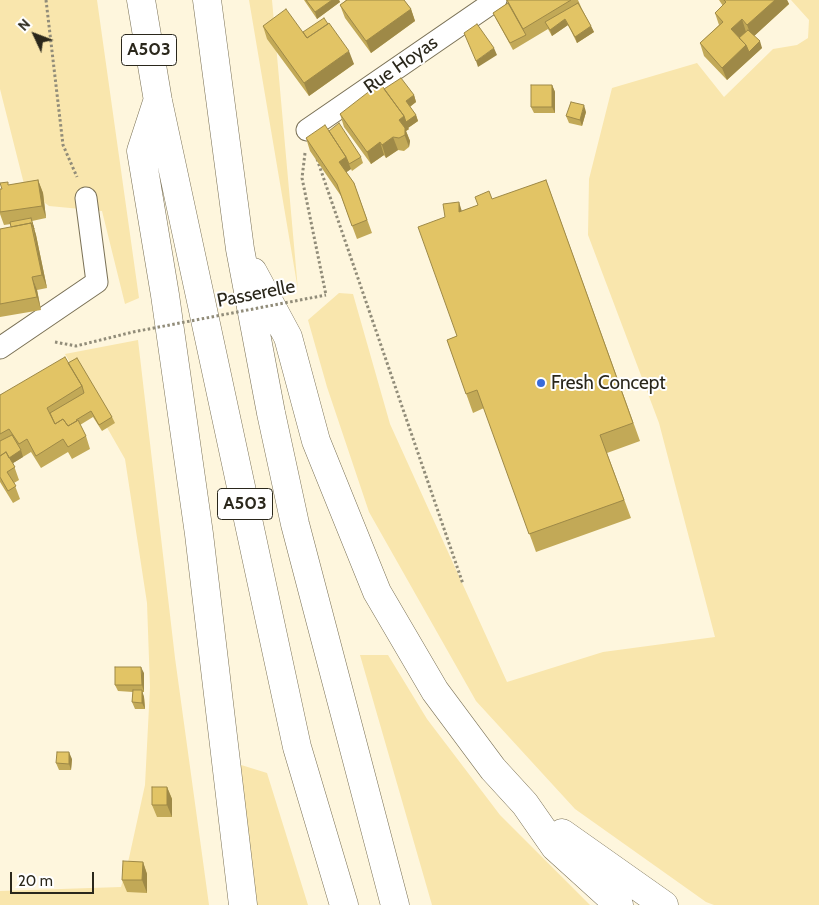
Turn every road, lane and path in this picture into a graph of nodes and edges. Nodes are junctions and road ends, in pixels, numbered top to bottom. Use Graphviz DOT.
graph roads {
  1 [pos="46,0"];
  2 [pos="141,0"];
  3 [pos="207,0"];
  4 [pos="496,0"];
  5 [pos="158,101"];
  6 [pos="307,130"];
  7 [pos="302,178"];
  8 [pos="86,198"];
  9 [pos="240,249"];
  10 [pos="76,346"];
  11 [pos="0,348"];
  12 [pos="463,584"];
  13 [pos="526,804"];
  14 [pos="243,905"];
  15 [pos="344,905"];
  16 [pos="395,905"];
  17 [pos="619,905"];
  18 [pos="664,905"];
  1 -- 8 [label="path"];
  2 -- 5 [label="highway, A503"];
  3 -- 9 [label="highway, A503"];
  4 -- 6 [label="street, Rue Hoyas"];
  5 -- 14 [label="highway"];
  5 -- 15 [label="highway, A503"];
  6 -- 12 [label="path"];
  7 -- 10 [label="path, Passerelle, bridge"];
  8 -- 11 [label="street"];
  9 -- 13 [label="highway"];
  9 -- 16 [label="highway, A503"];
  13 -- 17 [label="highway"];
  13 -- 18 [label="highway"];
}
